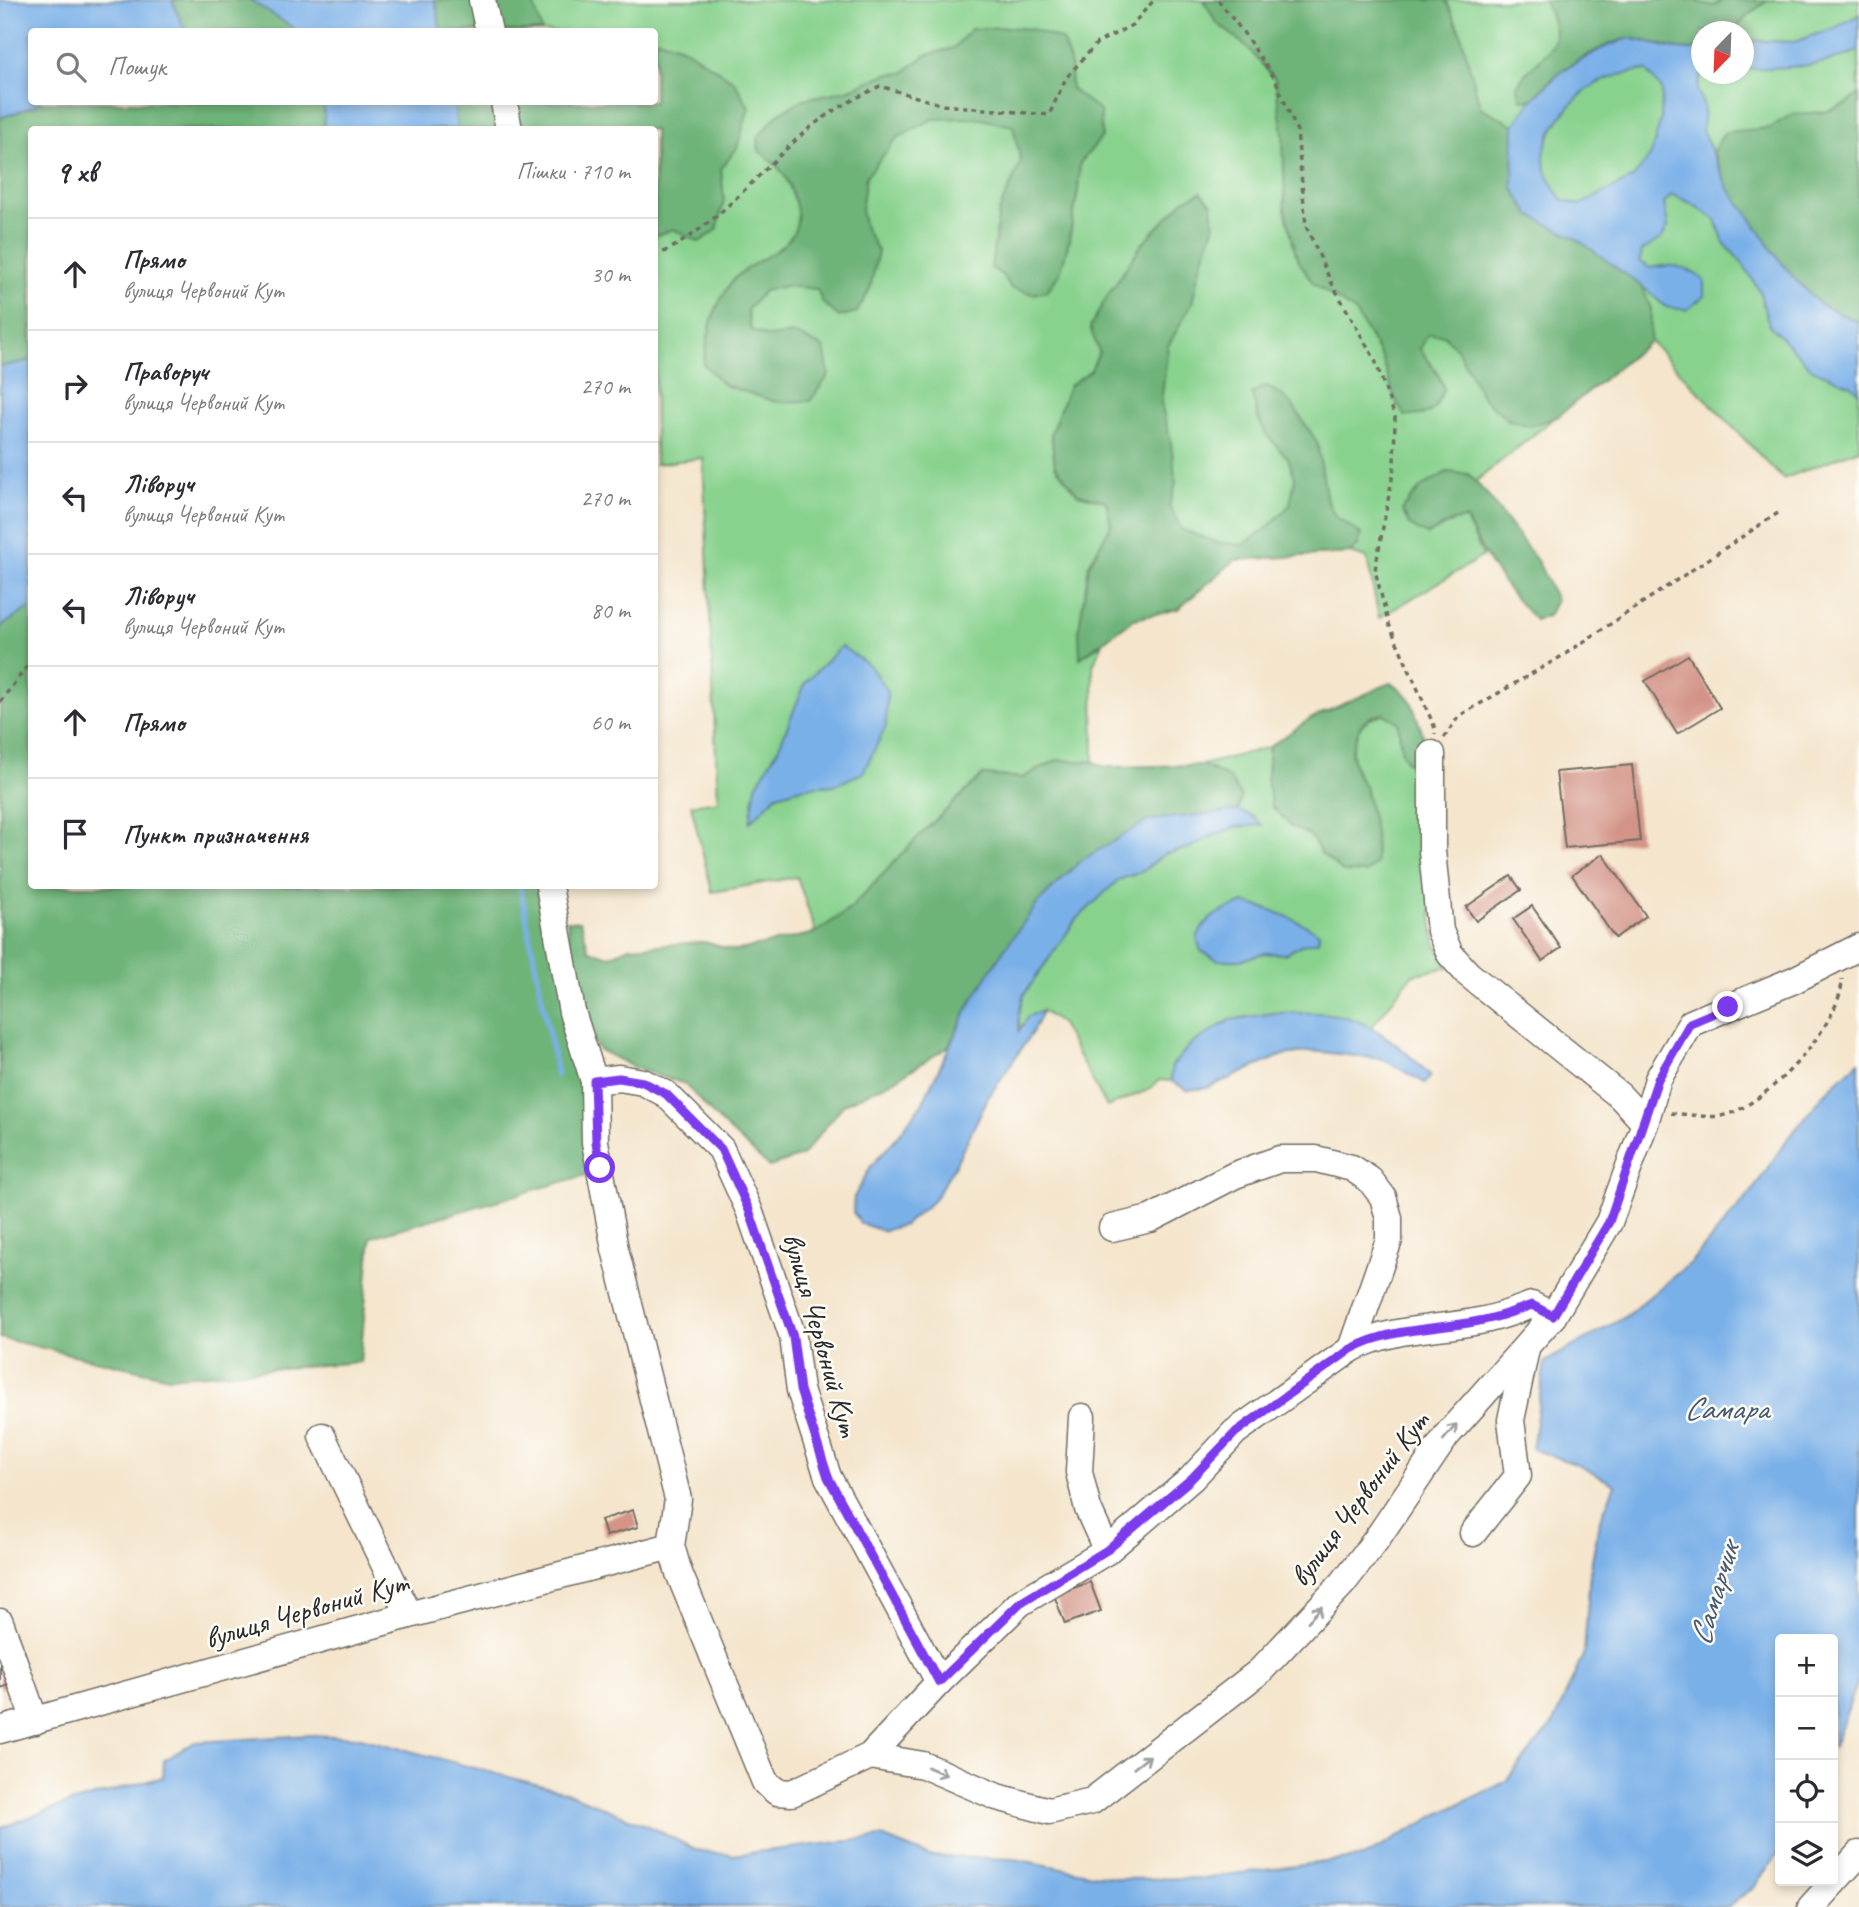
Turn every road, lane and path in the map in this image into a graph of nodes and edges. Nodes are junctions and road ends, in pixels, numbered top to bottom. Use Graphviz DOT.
graph roads {
  1 [pos="482,0"];
  2 [pos="1154,0"];
  3 [pos="1218,0"];
  4 [pos="487,28"];
  5 [pos="505,105"];
  6 [pos="508,126"];
  7 [pos="658,255"];
  8 [pos="1778,513"];
  9 [pos="28,665"];
  10 [pos="0,702"];
  11 [pos="1432,754"];
  12 [pos="550,889"];
  13 [pos="1850,952"];
  14 [pos="594,1081"];
  15 [pos="1647,1115"];
  16 [pos="1112,1228"];
  17 [pos="1553,1316"];
  18 [pos="1526,1347"];
  19 [pos="1351,1349"];
  20 [pos="1082,1417"];
  21 [pos="323,1436"];
  22 [pos="1473,1533"];
  23 [pos="671,1546"];
  24 [pos="1107,1550"];
  25 [pos="409,1615"];
  26 [pos="0,1622"];
  27 [pos="939,1682"];
  28 [pos="35,1721"];
  29 [pos="0,1730"];
  30 [pos="870,1756"];
  31 [pos="1859,1854"];
  32 [pos="1811,1907"];
  1 -- 4 [label="street"];
  2 -- 7 [label="path"];
  3 -- 11 [label="path"];
  5 -- 6 [label="street"];
  8 -- 11 [label="path"];
  9 -- 10 [label="path"];
  11 -- 15 [label="street"];
  12 -- 14 [label="street"];
  13 -- 15 [label="street, вулиця Червоний Кут"];
  13 -- 15 [label="path"];
  14 -- 23 [label="street"];
  14 -- 27 [label="street, вулиця Червоний Кут"];
  15 -- 17 [label="street, вулиця Червоний Кут"];
  16 -- 19 [label="street"];
  17 -- 18 [label="street, вулиця Червоний Кут"];
  17 -- 19 [label="street"];
  18 -- 22 [label="street"];
  30 -- 18 [label="street, вулиця Червоний Кут, one-way"];
  19 -- 24 [label="street"];
  20 -- 24 [label="street"];
  21 -- 25 [label="street"];
  23 -- 25 [label="street, вулиця Червоний Кут"];
  23 -- 30 [label="street"];
  24 -- 27 [label="street"];
  25 -- 28 [label="street, вулиця Червоний Кут"];
  26 -- 28 [label="street"];
  27 -- 30 [label="street"];
  28 -- 29 [label="street, вулиця Червоний Кут"];
  31 -- 32 [label="street"];
}
